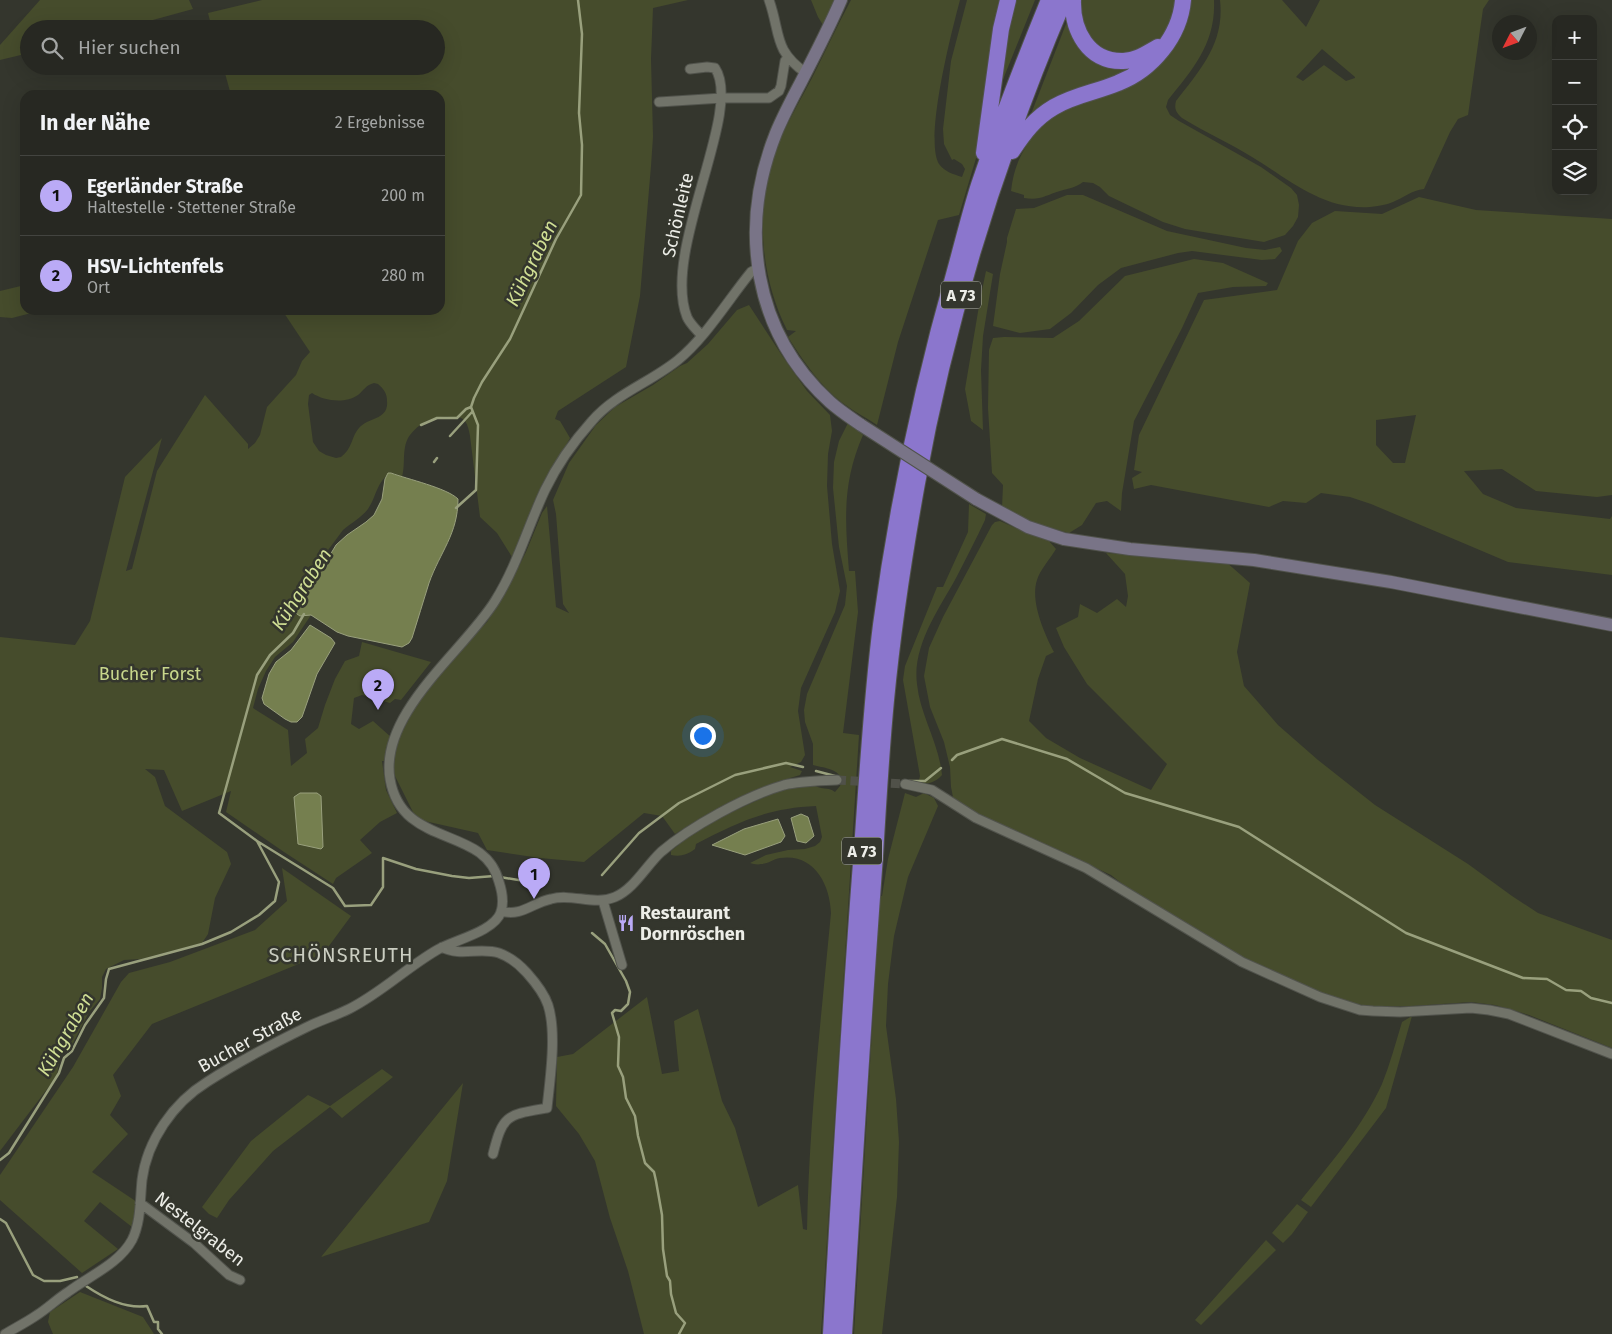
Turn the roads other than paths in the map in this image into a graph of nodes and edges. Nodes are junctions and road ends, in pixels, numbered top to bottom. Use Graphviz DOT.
graph roads {
  1 [pos="769,0"];
  2 [pos="841,0"];
  3 [pos="1008,0"];
  4 [pos="1050,0"];
  5 [pos="1064,0"];
  6 [pos="1073,0"];
  7 [pos="1183,0"];
  8 [pos="1167,43"];
  9 [pos="790,60"];
  10 [pos="690,68"];
  11 [pos="806,73"];
  12 [pos="722,98"];
  13 [pos="659,102"];
  14 [pos="986,186"];
  15 [pos="758,268"];
  16 [pos="701,336"];
  17 [pos="1612,625"];
  18 [pos="837,780"];
  19 [pos="905,784"];
  20 [pos="604,901"];
  21 [pos="501,911"];
  22 [pos="442,947"];
  23 [pos="622,965"];
  24 [pos="1612,1054"];
  25 [pos="493,1154"];
  26 [pos="140,1203"];
  27 [pos="240,1280"];
  28 [pos="4,1334"];
  29 [pos="830,1334"];
  30 [pos="844,1334"];
  1 -- 9 [label="street"];
  2 -- 11 [label="street"];
  3 -- 14 [label="highway"];
  4 -- 14 [label="highway, A 73"];
  5 -- 14 [label="highway, A 73"];
  6 -- 8 [label="highway"];
  7 -- 8 [label="highway"];
  8 -- 14 [label="highway"];
  9 -- 11 [label="street"];
  9 -- 12 [label="street"];
  10 -- 12 [label="street, Schönleite"];
  11 -- 15 [label="street"];
  12 -- 13 [label="street"];
  12 -- 16 [label="street, Schönleite"];
  14 -- 29 [label="highway, A 73"];
  14 -- 30 [label="highway, A 73"];
  15 -- 16 [label="street"];
  15 -- 17 [label="street, bridge"];
  16 -- 21 [label="street"];
  18 -- 20 [label="street"];
  19 -- 24 [label="street"];
  20 -- 21 [label="street"];
  20 -- 23 [label="street"];
  21 -- 22 [label="street, Bucher Straße"];
  22 -- 25 [label="street"];
  22 -- 26 [label="street, Bucher Straße"];
  26 -- 27 [label="street, Nestelgraben"];
  26 -- 28 [label="street, Bucher Straße"];
}
